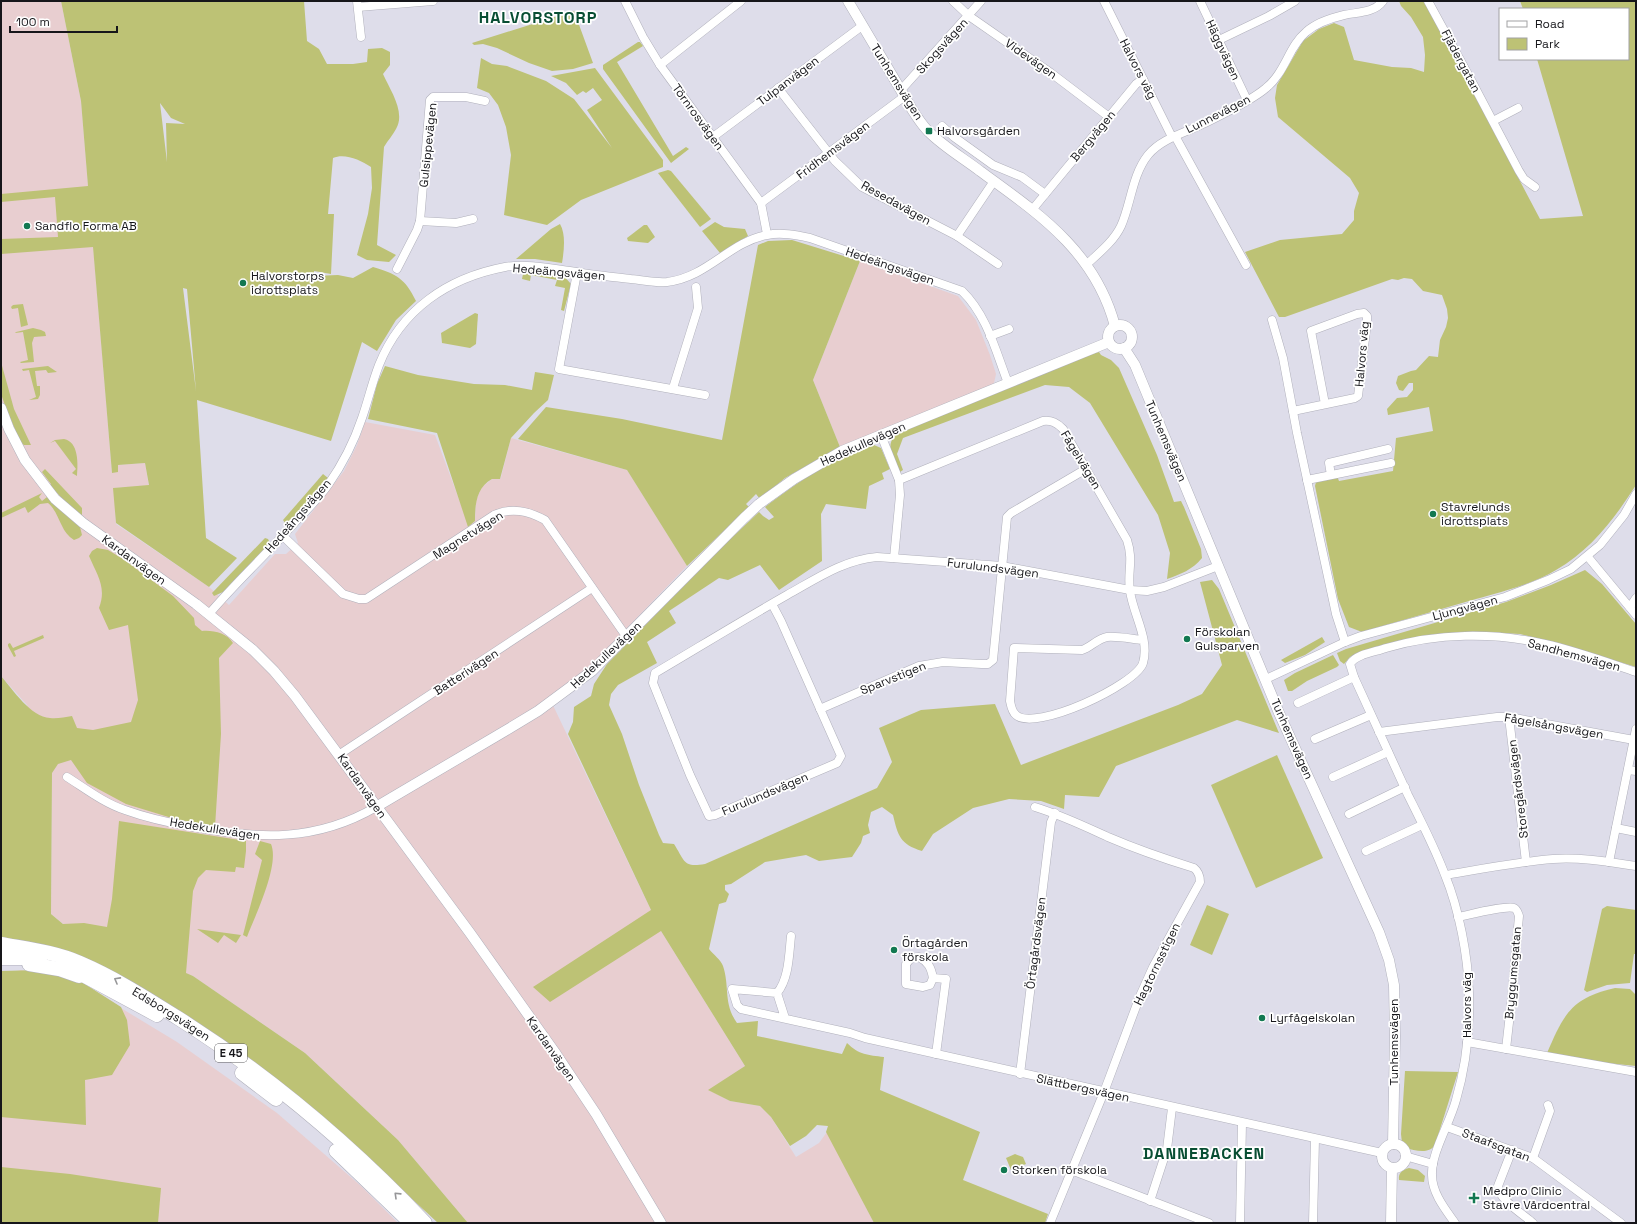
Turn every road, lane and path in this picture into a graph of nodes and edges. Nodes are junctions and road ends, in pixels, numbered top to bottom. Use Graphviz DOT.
graph roads {
  1 [pos="433,1"];
  2 [pos="625,1"];
  3 [pos="741,1"];
  4 [pos="848,1"];
  5 [pos="953,1"];
  6 [pos="981,1"];
  7 [pos="1104,1"];
  8 [pos="1200,1"];
  9 [pos="1295,1"];
  10 [pos="1383,1"];
  11 [pos="1428,1"];
  12 [pos="358,4"];
  13 [pos="1283,4"];
  14 [pos="969,16"];
  15 [pos="862,26"];
  16 [pos="360,37"];
  17 [pos="1218,40"];
  18 [pos="660,65"];
  19 [pos="1143,80"];
  20 [pos="778,88"];
  21 [pos="903,93"];
  22 [pos="1247,100"];
  23 [pos="485,101"];
  24 [pos="1518,108"];
  25 [pos="1109,117"];
  26 [pos="1493,121"];
  27 [pos="942,126"];
  28 [pos="713,137"];
  29 [pos="1174,137"];
  30 [pos="828,153"];
  31 [pos="994,181"];
  32 [pos="1536,187"];
  33 [pos="1045,194"];
  34 [pos="762,203"];
  35 [pos="1032,210"];
  36 [pos="473,219"];
  37 [pos="420,221"];
  38 [pos="767,234"];
  39 [pos="957,236"];
  40 [pos="998,264"];
  41 [pos="1087,264"];
  42 [pos="1246,265"];
  43 [pos="397,269"];
  44 [pos="577,273"];
  45 [pos="696,287"];
  46 [pos="1272,320"];
  47 [pos="1115,326"];
  48 [pos="1009,329"];
  49 [pos="990,336"];
  50 [pos="1109,342"];
  51 [pos="1124,348"];
  52 [pos="1008,383"];
  53 [pos="673,388"];
  54 [pos="705,395"];
  55 [pos="1325,404"];
  56 [pos="1,408"];
  57 [pos="1293,411"];
  58 [pos="881,435"];
  59 [pos="1388,449"];
  60 [pos="1391,463"];
  61 [pos="1086,469"];
  62 [pos="1331,474"];
  63 [pos="899,480"];
  64 [pos="1307,480"];
  65 [pos="1636,494"];
  66 [pos="283,536"];
  67 [pos="1588,557"];
  68 [pos="894,558"];
  69 [pos="1002,566"];
  70 [pos="1218,566"];
  71 [pos="592,588"];
  72 [pos="1130,590"];
  73 [pos="1636,598"];
  74 [pos="772,604"];
  75 [pos="1630,608"];
  76 [pos="209,614"];
  77 [pos="1636,615"];
  78 [pos="626,636"];
  79 [pos="1142,640"];
  80 [pos="1345,642"];
  81 [pos="1350,664"];
  82 [pos="1636,672"];
  83 [pos="1354,677"];
  84 [pos="1266,680"];
  85 [pos="1298,703"];
  86 [pos="820,709"];
  87 [pos="1371,715"];
  88 [pos="1509,717"];
  89 [pos="1636,730"];
  90 [pos="1379,732"];
  91 [pos="1315,739"];
  92 [pos="1634,740"];
  93 [pos="1388,752"];
  94 [pos="340,754"];
  95 [pos="1632,771"];
  96 [pos="67,777"];
  97 [pos="1333,777"];
  98 [pos="1405,787"];
  99 [pos="376,807"];
  100 [pos="1035,807"];
  101 [pos="1055,813"];
  102 [pos="1349,814"];
  103 [pos="1422,825"];
  104 [pos="1616,828"];
  105 [pos="1636,832"];
  106 [pos="1366,851"];
  107 [pos="1526,862"];
  108 [pos="1609,862"];
  109 [pos="1636,866"];
  110 [pos="1446,875"];
  111 [pos="1458,917"];
  112 [pos="791,936"];
  113 [pos="1,944"];
  114 [pos="1,958"];
  115 [pos="1,965"];
  116 [pos="933,978"];
  117 [pos="101,985"];
  118 [pos="777,993"];
  119 [pos="785,1018"];
  120 [pos="1467,1042"];
  121 [pos="1506,1049"];
  122 [pos="936,1054"];
  123 [pos="1636,1072"];
  124 [pos="1020,1074"];
  125 [pos="1104,1092"];
  126 [pos="1548,1105"];
  127 [pos="1172,1108"];
  128 [pos="1242,1123"];
  129 [pos="1447,1127"];
  130 [pos="1315,1139"];
  131 [pos="1393,1144"];
  132 [pos="1512,1150"];
  133 [pos="1382,1153"];
  134 [pos="1405,1156"];
  135 [pos="1533,1158"];
  136 [pos="1433,1164"];
  137 [pos="1392,1168"];
  138 [pos="1071,1170"];
  139 [pos="1150,1201"];
  140 [pos="410,1223"];
  141 [pos="424,1223"];
  142 [pos="661,1223"];
  143 [pos="1050,1223"];
  144 [pos="1209,1223"];
  145 [pos="1240,1223"];
  146 [pos="1313,1223"];
  147 [pos="1391,1223"];
  148 [pos="1455,1223"];
  149 [pos="1533,1223"];
  150 [pos="1621,1223"];
  1 -- 12 [label="street"];
  2 -- 18 [label="street, Törnrosvägen"];
  3 -- 18 [label="street"];
  4 -- 15 [label="street, Tunhemsvägen"];
  5 -- 14 [label="street, Videvägen"];
  6 -- 14 [label="street, Skogsvägen"];
  7 -- 19 [label="street, Halvors väg"];
  8 -- 17 [label="street, Häggvägen"];
  9 -- 13 [label="street"];
  10 -- 22 [label="street, Lunnevägen"];
  11 -- 26 [label="street, Fjädergatan"];
  12 -- 16 [label="street"];
  13 -- 17 [label="street"];
  14 -- 21 [label="street, Skogsvägen"];
  14 -- 25 [label="street, Videvägen"];
  15 -- 20 [label="street, Tulpanvägen"];
  15 -- 21 [label="street, Tunhemsvägen"];
  17 -- 22 [label="street, Häggvägen"];
  18 -- 28 [label="street, Törnrosvägen"];
  19 -- 25 [label="street, Bergvägen"];
  19 -- 29 [label="street, Halvors väg"];
  20 -- 28 [label="street, Tulpanvägen"];
  20 -- 30 [label="street, Resedavägen"];
  21 -- 30 [label="street, Fridhemsvägen"];
  21 -- 31 [label="street, Tunhemsvägen"];
  22 -- 29 [label="street, Lunnevägen"];
  23 -- 37 [label="street, Gulsippevägen"];
  24 -- 26 [label="street"];
  25 -- 33 [label="street, Bergvägen"];
  26 -- 32 [label="street, Fjädergatan"];
  27 -- 33 [label="street"];
  28 -- 34 [label="street, Törnrosvägen"];
  29 -- 41 [label="street, Lunnevägen"];
  29 -- 42 [label="street, Halvors väg"];
  30 -- 34 [label="street, Fridhemsvägen"];
  30 -- 39 [label="street, Resedavägen"];
  31 -- 35 [label="street, Tunhemsvägen"];
  31 -- 39 [label="street"];
  33 -- 35 [label="street, Bergvägen"];
  34 -- 38 [label="street, Törnrosvägen"];
  35 -- 41 [label="street, Tunhemsvägen"];
  36 -- 37 [label="street"];
  37 -- 43 [label="street, Gulsippevägen"];
  38 -- 44 [label="street, Hedeängsvägen"];
  38 -- 49 [label="street, Hedeängsvägen"];
  39 -- 40 [label="street, Resedavägen"];
  41 -- 47 [label="street, Tunhemsvägen"];
  44 -- 53 [label="street"];
  44 -- 66 [label="street, Hedeängsvägen"];
  45 -- 53 [label="street"];
  46 -- 57 [label="street"];
  47 -- 50 [label="street"];
  47 -- 51 [label="street"];
  48 -- 49 [label="street"];
  49 -- 52 [label="street, Hedeängsvägen"];
  50 -- 51 [label="street"];
  50 -- 52 [label="street, Hedekullevägen"];
  51 -- 70 [label="street, Tunhemsvägen"];
  52 -- 58 [label="street, Hedekullevägen"];
  53 -- 54 [label="street"];
  55 -- 55 [label="street, Halvors väg"];
  55 -- 57 [label="street, Halvors väg"];
  56 -- 76 [label="street, Kardanvägen"];
  57 -- 64 [label="street"];
  58 -- 63 [label="street"];
  58 -- 78 [label="street, Hedekullevägen"];
  59 -- 62 [label="street"];
  60 -- 62 [label="street"];
  61 -- 63 [label="street, Fågelvägen"];
  61 -- 69 [label="street, Sparvstigen"];
  61 -- 72 [label="street, Fågelvägen"];
  62 -- 64 [label="street"];
  63 -- 68 [label="street"];
  64 -- 80 [label="street"];
  65 -- 67 [label="street, Ljungvägen"];
  66 -- 71 [label="street, Magnetvägen"];
  66 -- 76 [label="street, Hedeängsvägen"];
  67 -- 75 [label="street"];
  67 -- 80 [label="street, Ljungvägen"];
  68 -- 69 [label="street, Furulundsvägen"];
  68 -- 74 [label="street, Furulundsvägen"];
  69 -- 72 [label="street, Furulundsvägen"];
  69 -- 86 [label="street, Sparvstigen"];
  70 -- 72 [label="street, Furulundsvägen"];
  70 -- 84 [label="street, Tunhemsvägen"];
  71 -- 78 [label="street, Magnetvägen"];
  71 -- 94 [label="street, Batterivägen"];
  72 -- 79 [label="street"];
  73 -- 75 [label="street"];
  74 -- 86 [label="street, Furulundsvägen"];
  74 -- 86 [label="street, Furulundsvägen"];
  75 -- 77 [label="street"];
  76 -- 94 [label="street, Kardanvägen"];
  78 -- 99 [label="street, Hedekullevägen"];
  79 -- 79 [label="street"];
  80 -- 84 [label="street, Ljungvägen"];
  81 -- 82 [label="street, Sandhemsvägen"];
  81 -- 83 [label="street, Halvors väg"];
  83 -- 85 [label="street"];
  83 -- 87 [label="street, Halvors väg"];
  84 -- 131 [label="street, Tunhemsvägen"];
  87 -- 90 [label="street, Halvors väg"];
  87 -- 91 [label="street"];
  88 -- 90 [label="street, Fågelsångsvägen"];
  88 -- 92 [label="street, Fågelsångsvägen"];
  88 -- 107 [label="street, Storegårdsvägen"];
  89 -- 92 [label="street"];
  90 -- 93 [label="street, Halvors väg"];
  92 -- 95 [label="street"];
  93 -- 97 [label="street"];
  93 -- 98 [label="street, Halvors väg"];
  94 -- 99 [label="street, Kardanvägen"];
  95 -- 104 [label="street"];
  96 -- 99 [label="street, Hedekullevägen"];
  98 -- 102 [label="street"];
  98 -- 103 [label="street, Halvors väg"];
  99 -- 142 [label="street, Kardanvägen"];
  100 -- 101 [label="street, Hagtornsstigen"];
  101 -- 124 [label="street, Örtagårdsvägen"];
  101 -- 125 [label="street, Hagtornsstigen"];
  103 -- 106 [label="street"];
  103 -- 110 [label="street, Halvors väg"];
  104 -- 105 [label="street"];
  104 -- 108 [label="street"];
  107 -- 108 [label="street"];
  107 -- 110 [label="street"];
  108 -- 109 [label="street"];
  110 -- 111 [label="street, Halvors väg"];
  111 -- 120 [label="street, Halvors väg"];
  111 -- 121 [label="street, Bryggumsgatan"];
  112 -- 118 [label="street"];
  141 -- 113 [label="highway, Edsborgsvägen / E 45, one-way"];
  114 -- 117 [label="highway, Edsborgsvägen / E 45"];
  115 -- 117 [label="highway, E 45"];
  116 -- 122 [label="street"];
  117 -- 140 [label="highway, Edsborgsvägen / E 45"];
  118 -- 119 [label="street"];
  118 -- 119 [label="street, Slättbergsvägen"];
  119 -- 122 [label="street, Slättbergsvägen"];
  120 -- 121 [label="street"];
  120 -- 129 [label="street, Halvors väg"];
  121 -- 123 [label="street"];
  122 -- 124 [label="street, Slättbergsvägen"];
  124 -- 125 [label="street, Slättbergsvägen"];
  125 -- 127 [label="street, Slättbergsvägen"];
  125 -- 138 [label="street, Hagtornsstigen"];
  126 -- 135 [label="street"];
  127 -- 128 [label="street, Slättbergsvägen"];
  127 -- 139 [label="street"];
  128 -- 130 [label="street, Slättbergsvägen"];
  128 -- 145 [label="street"];
  129 -- 132 [label="street, Staafsgatan"];
  129 -- 136 [label="street, Halvors väg"];
  130 -- 133 [label="street, Slättbergsvägen"];
  130 -- 146 [label="street"];
  131 -- 133 [label="street"];
  131 -- 134 [label="street"];
  132 -- 135 [label="street, Staafsgatan"];
  132 -- 149 [label="street"];
  133 -- 137 [label="street"];
  134 -- 136 [label="street"];
  134 -- 137 [label="street"];
  135 -- 150 [label="street, Staafsgatan"];
  136 -- 148 [label="street"];
  137 -- 147 [label="street"];
  138 -- 139 [label="street"];
  138 -- 143 [label="street, Hagtornsstigen"];
  139 -- 144 [label="street"];
}
